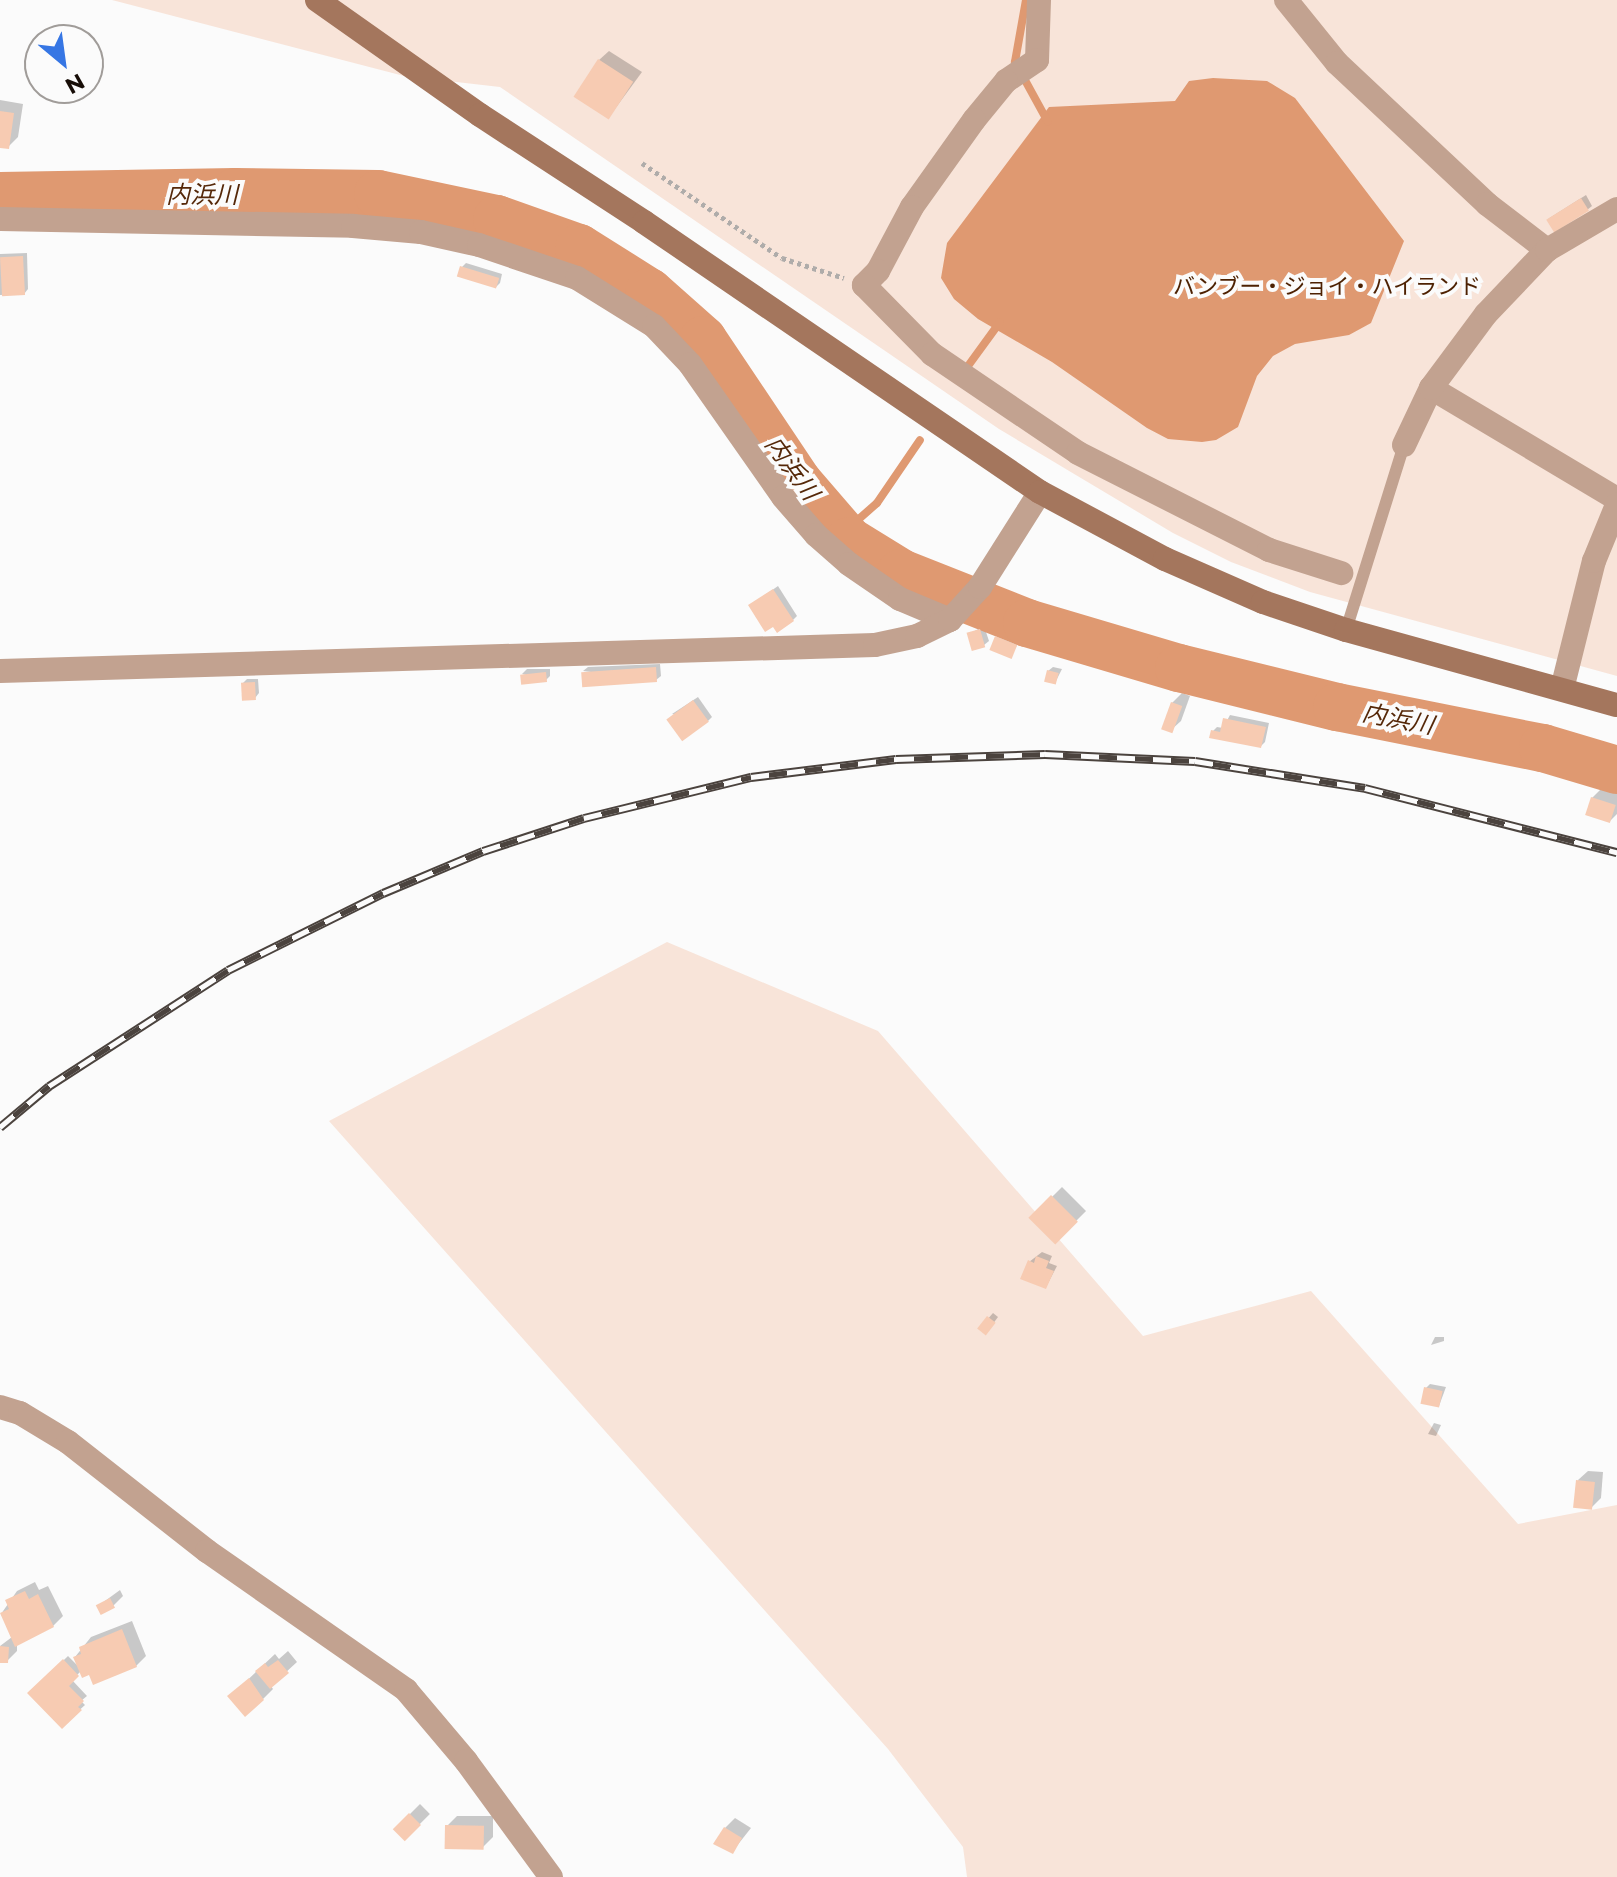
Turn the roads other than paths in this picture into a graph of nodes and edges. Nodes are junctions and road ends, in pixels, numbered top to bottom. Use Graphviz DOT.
graph roads {
  1 [pos="317,0"];
  2 [pos="1039,0"];
  3 [pos="1286,0"];
  4 [pos="1617,209"];
  5 [pos="0,219"];
  6 [pos="1547,250"];
  7 [pos="1431,388"];
  8 [pos="1404,445"];
  9 [pos="1040,492"];
  10 [pos="1617,502"];
  11 [pos="1351,577"];
  12 [pos="956,614"];
  13 [pos="1346,630"];
  14 [pos="0,671"];
  15 [pos="1562,689"];
  16 [pos="1617,705"];
  17 [pos="0,1407"];
  18 [pos="551,1877"];
  1 -- 9 [label="street"];
  2 -- 11 [label="street"];
  3 -- 6 [label="street"];
  4 -- 6 [label="street"];
  5 -- 12 [label="street"];
  6 -- 7 [label="street"];
  7 -- 8 [label="street"];
  7 -- 10 [label="street"];
  8 -- 11 [label="lane"];
  9 -- 12 [label="street"];
  9 -- 13 [label="street"];
  10 -- 15 [label="street"];
  11 -- 13 [label="lane"];
  12 -- 14 [label="street"];
  13 -- 15 [label="street"];
  15 -- 16 [label="street"];
  17 -- 18 [label="street"];
}
